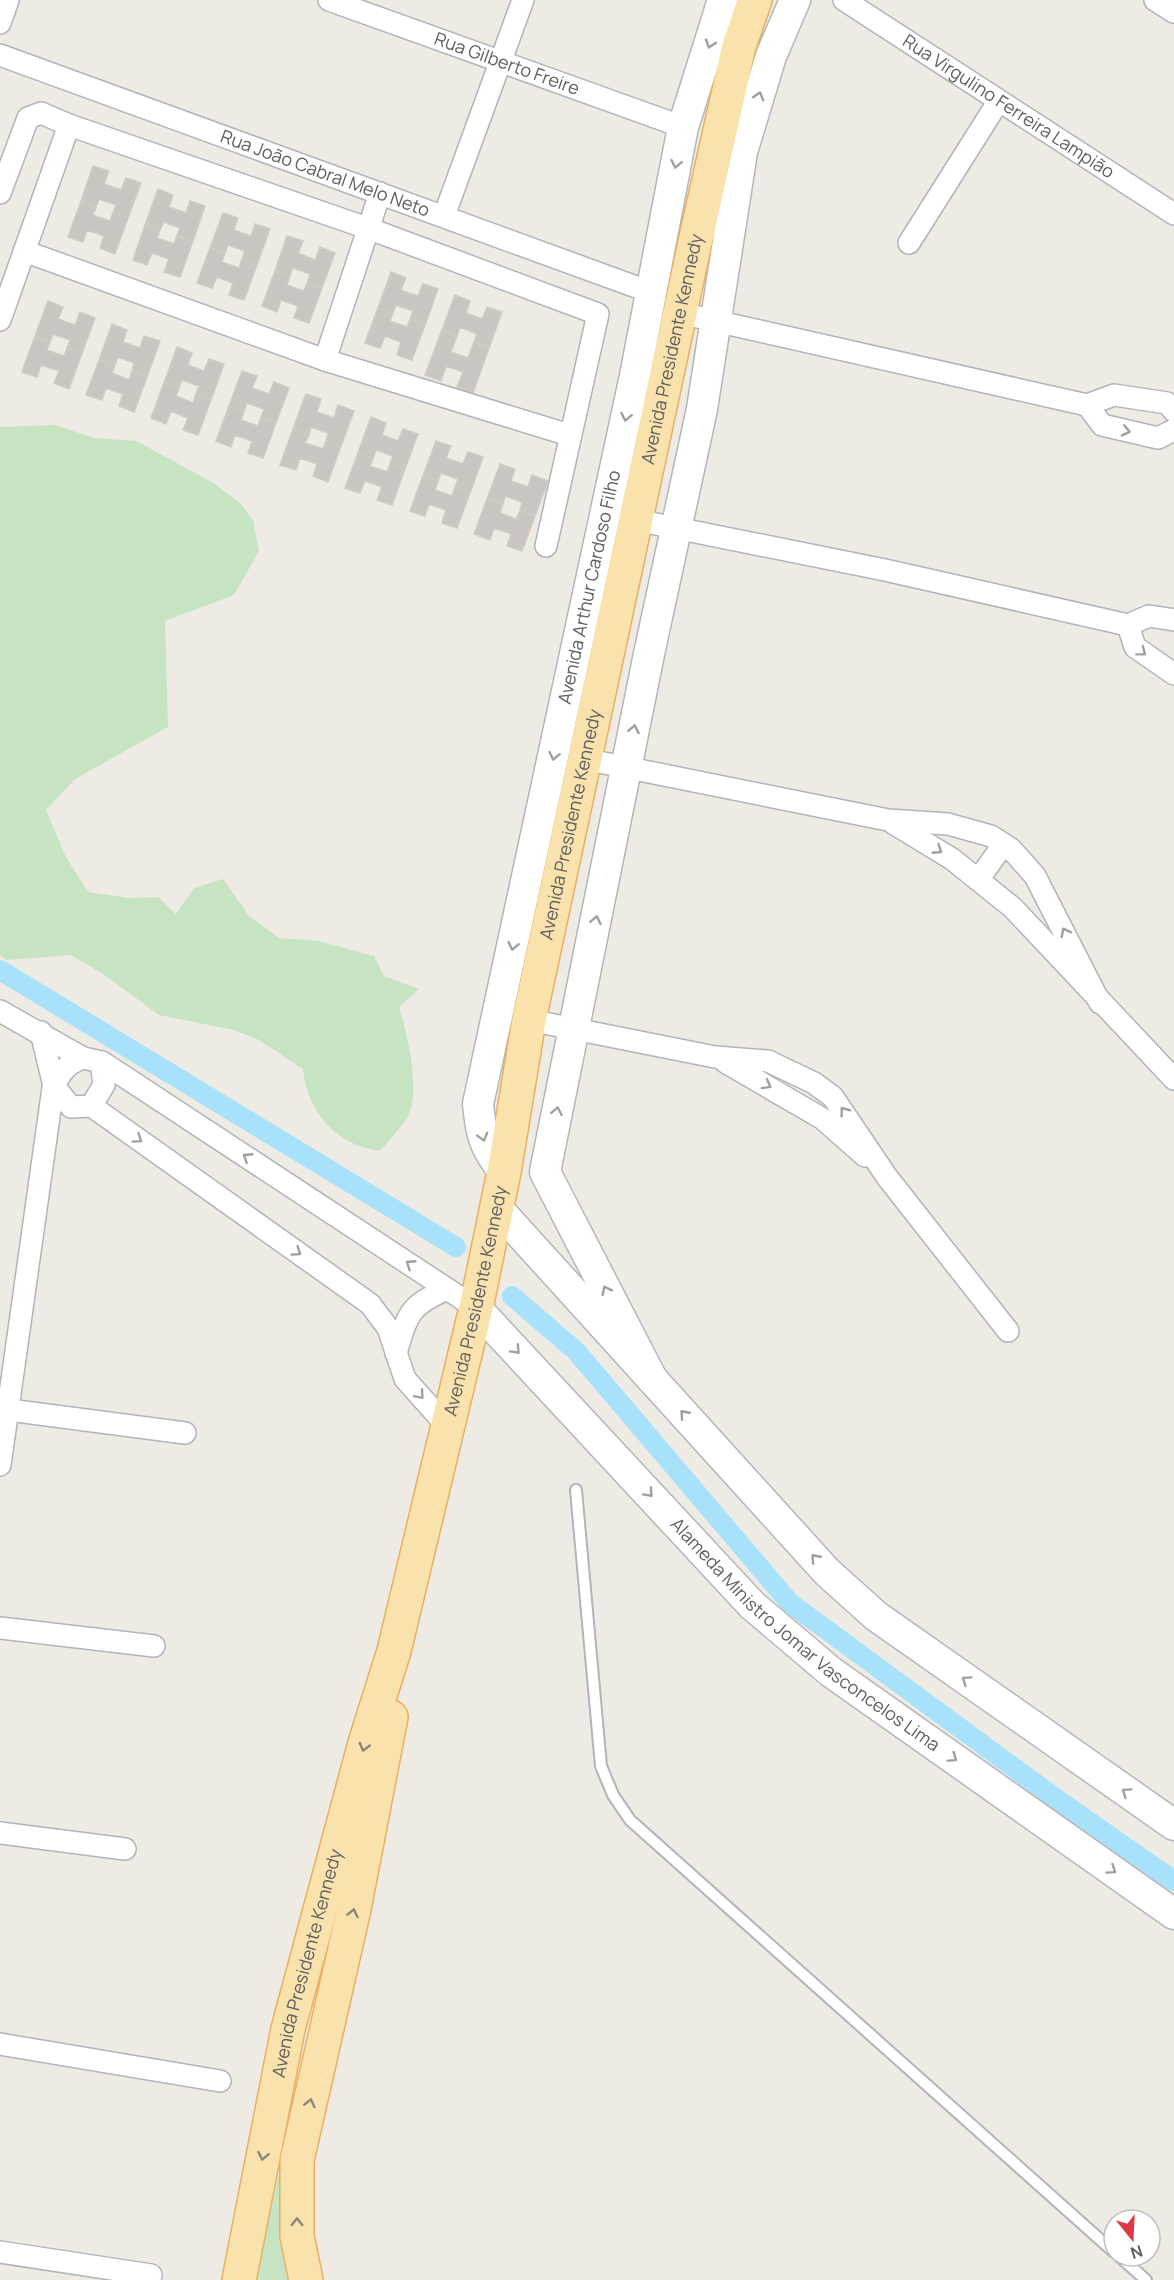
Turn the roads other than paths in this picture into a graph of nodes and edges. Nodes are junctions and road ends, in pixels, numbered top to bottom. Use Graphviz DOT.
graph roads {
  1 [pos="8,0"];
  2 [pos="329,0"];
  3 [pos="523,0"];
  4 [pos="723,0"];
  5 [pos="755,0"];
  6 [pos="795,0"];
  7 [pos="844,0"];
  8 [pos="1155,0"];
  9 [pos="1174,12"];
  10 [pos="0,23"];
  11 [pos="0,55"];
  12 [pos="502,60"];
  13 [pos="998,102"];
  14 [pos="69,125"];
  15 [pos="683,128"];
  16 [pos="0,193"];
  17 [pos="380,193"];
  18 [pos="1174,214"];
  19 [pos="444,216"];
  20 [pos="370,228"];
  21 [pos="662,241"];
  22 [pos="909,243"];
  23 [pos="694,247"];
  24 [pos="24,251"];
  25 [pos="650,292"];
  26 [pos="680,313"];
  27 [pos="0,320"];
  28 [pos="716,321"];
  29 [pos="325,360"];
  30 [pos="650,379"];
  31 [pos="1087,405"];
  32 [pos="1174,411"];
  33 [pos="1174,430"];
  34 [pos="569,435"];
  35 [pos="636,520"];
  36 [pos="676,528"];
  37 [pos="546,546"];
  38 [pos="1174,620"];
  39 [pos="1128,625"];
  40 [pos="1174,675"];
  41 [pos="585,759"];
  42 [pos="626,767"];
  43 [pos="888,820"];
  44 [pos="1003,845"];
  45 [pos="978,880"];
  46 [pos="1100,1003"];
  47 [pos="0,1011"];
  48 [pos="529,1020"];
  49 [pos="574,1029"];
  50 [pos="41,1032"];
  51 [pos="95,1061"];
  52 [pos="1174,1079"];
  53 [pos="54,1086"];
  54 [pos="80,1106"];
  55 [pos="47,1131"];
  56 [pos="504,1172"];
  57 [pos="496,1208"];
  58 [pos="447,1288"];
  59 [pos="476,1308"];
  60 [pos="1008,1330"];
  61 [pos="396,1353"];
  62 [pos="652,1379"];
  63 [pos="9,1410"];
  64 [pos="448,1427"];
  65 [pos="185,1433"];
  66 [pos="0,1464"];
  67 [pos="576,1490"];
  68 [pos="0,1628"];
  69 [pos="154,1646"];
  70 [pos="394,1651"];
  71 [pos="1174,1825"];
  72 [pos="0,1833"];
  73 [pos="125,1849"];
  74 [pos="1174,1914"];
  75 [pos="0,2044"];
  76 [pos="220,2081"];
  77 [pos="1102,2241"];
  78 [pos="0,2252"];
  79 [pos="1132,2268"];
  80 [pos="151,2275"];
  81 [pos="239,2280"];
  82 [pos="306,2280"];
  83 [pos="1146,2280"];
  1 -- 10 [label="street"];
  2 -- 12 [label="street, Rua Gilberto Freire"];
  3 -- 12 [label="street"];
  4 -- 15 [label="main road, Avenida Arthur Cardoso Filho, one-way"];
  5 -- 23 [label="main road, Avenida Presidente Kennedy"];
  28 -- 6 [label="main road, Avenida Presidente Kennedy, one-way"];
  7 -- 13 [label="street, Rua Virgulino Ferreira Lampião"];
  8 -- 9 [label="street"];
  11 -- 17 [label="street, Rua João Cabral Melo Neto"];
  12 -- 15 [label="street, Rua Gilberto Freire"];
  12 -- 19 [label="street"];
  13 -- 18 [label="street, Rua Virgulino Ferreira Lampião"];
  13 -- 22 [label="street"];
  14 -- 16 [label="street"];
  14 -- 20 [label="street"];
  14 -- 24 [label="street"];
  15 -- 21 [label="main road, Avenida Arthur Cardoso Filho, one-way"];
  17 -- 19 [label="street, Rua João Cabral Melo Neto"];
  17 -- 20 [label="street"];
  19 -- 25 [label="street, Rua João Cabral Melo Neto"];
  20 -- 29 [label="street"];
  20 -- 34 [label="street"];
  21 -- 23 [label="street"];
  21 -- 25 [label="main road, Avenida Arthur Cardoso Filho"];
  23 -- 26 [label="main road, Avenida Presidente Kennedy"];
  24 -- 27 [label="street"];
  24 -- 29 [label="street"];
  25 -- 30 [label="main road, Avenida Arthur Cardoso Filho"];
  26 -- 28 [label="street"];
  26 -- 30 [label="main road, Avenida Presidente Kennedy"];
  28 -- 31 [label="street"];
  28 -- 36 [label="main road, Avenida Presidente Kennedy"];
  29 -- 34 [label="street"];
  30 -- 35 [label="main road, Avenida Presidente Kennedy"];
  30 -- 56 [label="main road, Avenida Arthur Cardoso Filho, one-way"];
  31 -- 32 [label="street"];
  31 -- 33 [label="street, one-way"];
  34 -- 37 [label="street"];
  35 -- 36 [label="street"];
  35 -- 41 [label="main road, Avenida Presidente Kennedy"];
  36 -- 39 [label="street"];
  42 -- 36 [label="main road, Avenida Presidente Kennedy, one-way"];
  38 -- 39 [label="street"];
  39 -- 40 [label="street, one-way"];
  41 -- 42 [label="street"];
  41 -- 48 [label="main road, Avenida Presidente Kennedy"];
  42 -- 43 [label="street"];
  49 -- 42 [label="main road, Avenida Presidente Kennedy, one-way"];
  43 -- 44 [label="street"];
  43 -- 45 [label="street, one-way"];
  44 -- 45 [label="street"];
  46 -- 44 [label="street, one-way"];
  45 -- 46 [label="street"];
  46 -- 52 [label="street"];
  47 -- 50 [label="street"];
  48 -- 49 [label="street"];
  48 -- 56 [label="main road, Avenida Presidente Kennedy"];
  49 -- 60 [label="street"];
  62 -- 49 [label="main road, Avenida Presidente Kennedy, one-way"];
  50 -- 51 [label="street"];
  50 -- 53 [label="street"];
  51 -- 53 [label="street"];
  51 -- 54 [label="street"];
  58 -- 51 [label="street, one-way"];
  53 -- 54 [label="street"];
  53 -- 55 [label="street"];
  54 -- 55 [label="street"];
  54 -- 61 [label="street, one-way"];
  55 -- 63 [label="street"];
  56 -- 57 [label="main road, Avenida Presidente Kennedy"];
  57 -- 59 [label="main road, Avenida Presidente Kennedy"];
  57 -- 62 [label="main road"];
  58 -- 59 [label="street"];
  58 -- 61 [label="street"];
  59 -- 64 [label="main road, Avenida Presidente Kennedy"];
  59 -- 74 [label="main road, Alameda Ministro Jomar Vasconcelos Lima, one-way"];
  61 -- 64 [label="street, one-way"];
  71 -- 62 [label="main road, one-way"];
  63 -- 65 [label="street"];
  63 -- 66 [label="street"];
  64 -- 70 [label="main road, Avenida Presidente Kennedy"];
  67 -- 77 [label="lane"];
  68 -- 69 [label="street"];
  70 -- 81 [label="main road, Avenida Presidente Kennedy, one-way"];
  82 -- 70 [label="main road, Avenida Presidente Kennedy, one-way"];
  72 -- 73 [label="street"];
  75 -- 76 [label="street"];
  78 -- 80 [label="street"];
  79 -- 83 [label="lane"];
}
